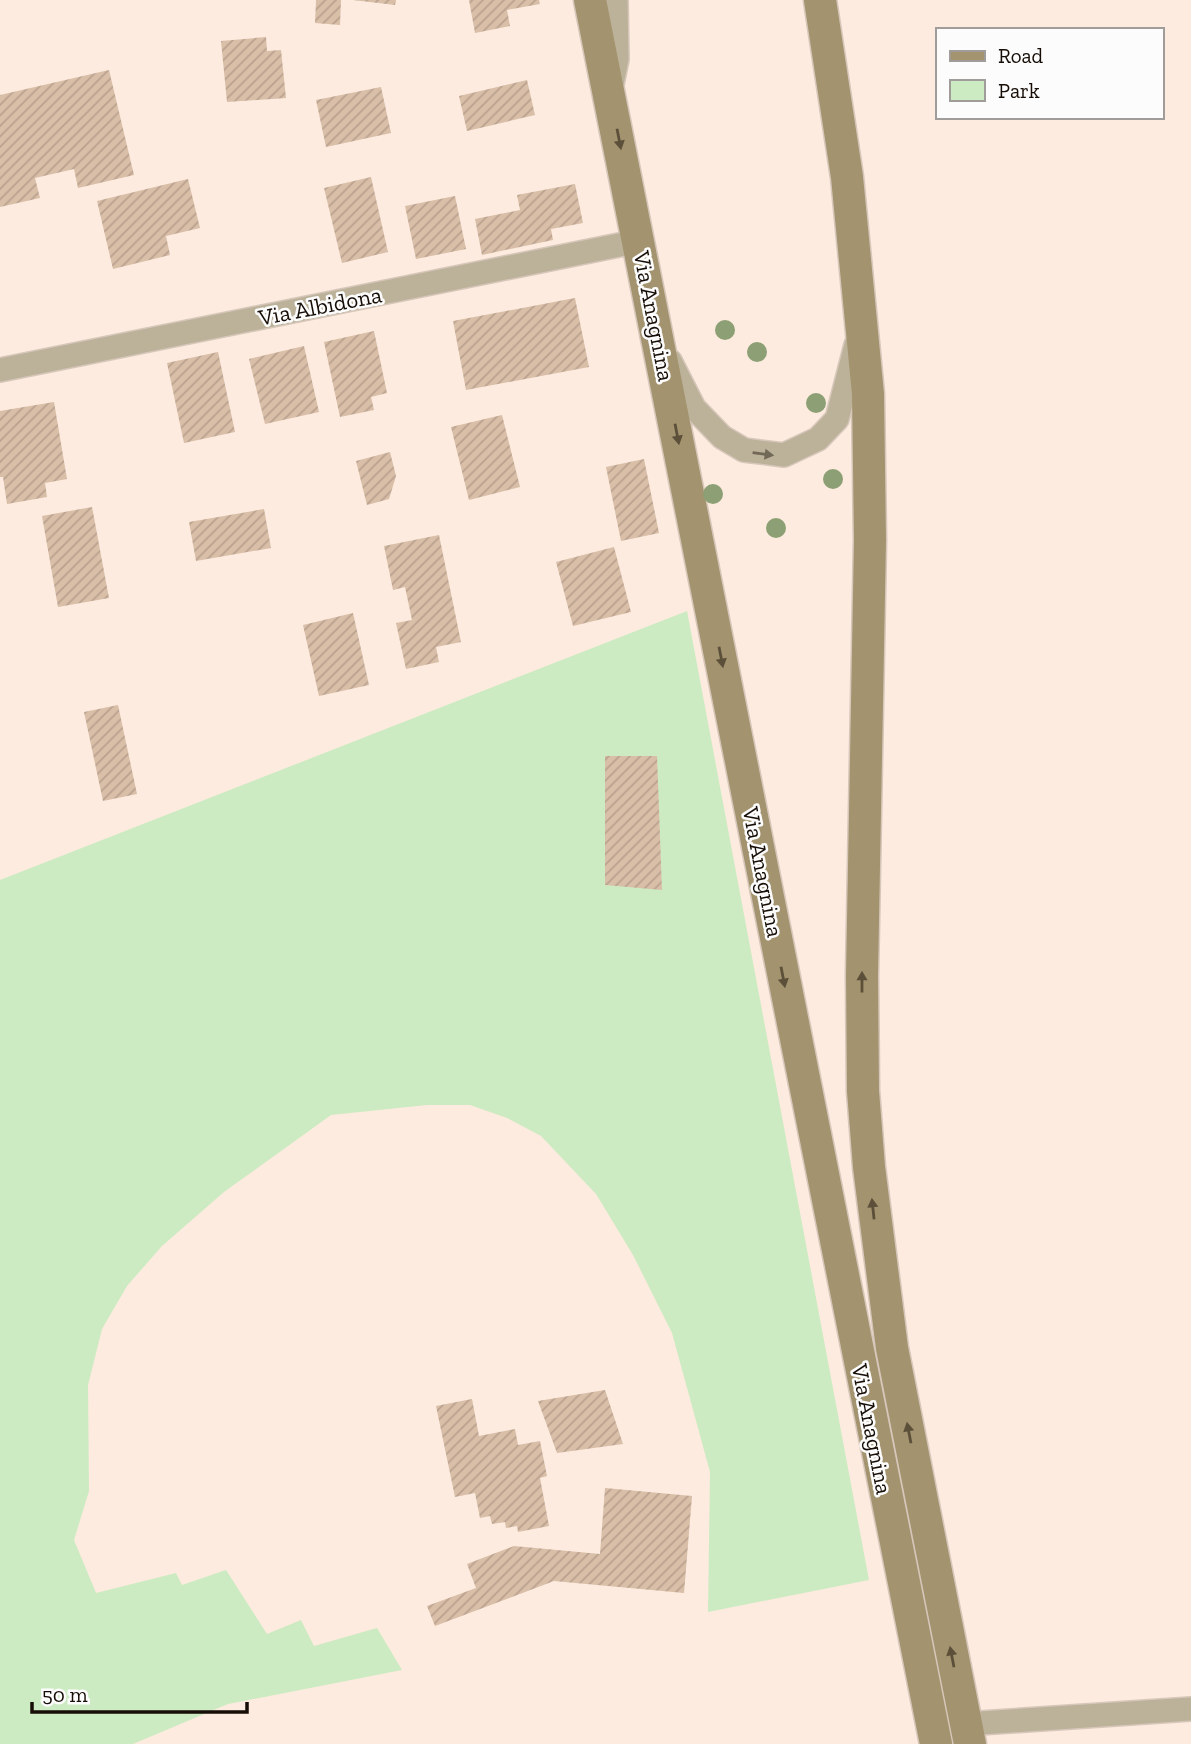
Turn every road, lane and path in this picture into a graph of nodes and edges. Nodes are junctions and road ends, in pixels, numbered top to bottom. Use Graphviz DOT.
graph roads {
  1 [pos="590,0"];
  2 [pos="616,0"];
  3 [pos="820,0"];
  4 [pos="610,93"];
  5 [pos="639,241"];
  6 [pos="863,316"];
  7 [pos="658,336"];
  8 [pos="0,370"];
  9 [pos="1191,1709"];
  10 [pos="967,1734"];
  11 [pos="936,1744"];
  1 -- 4 [label="main road, Via Anagnina"];
  2 -- 4 [label="street"];
  3 -- 6 [label="main road, Via Anagnina"];
  4 -- 5 [label="main road, Via Anagnina, one-way"];
  5 -- 7 [label="main road, Via Anagnina"];
  5 -- 8 [label="street, Via Albidona"];
  7 -- 6 [label="street, one-way"];
  10 -- 6 [label="main road, Via Anagnina, one-way"];
  7 -- 11 [label="main road, Via Anagnina, one-way"];
  9 -- 10 [label="street"];
}
